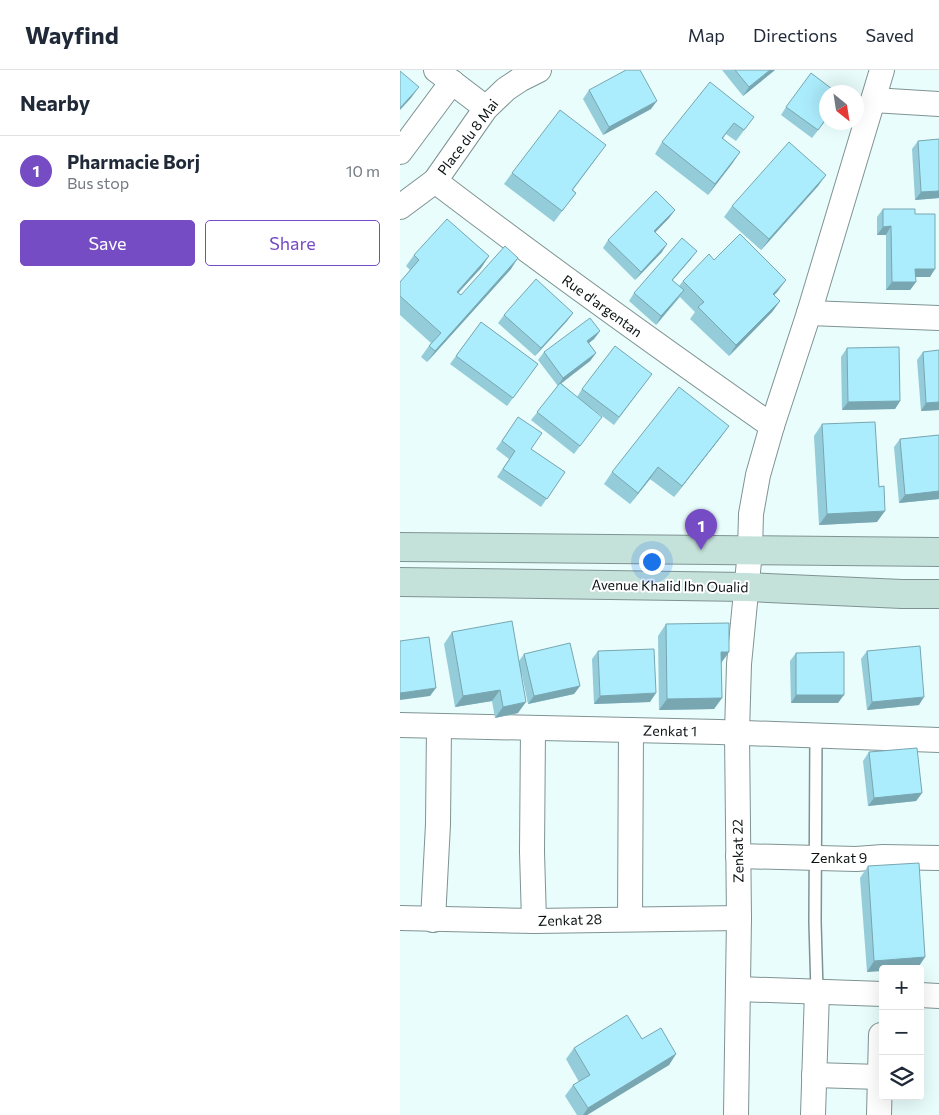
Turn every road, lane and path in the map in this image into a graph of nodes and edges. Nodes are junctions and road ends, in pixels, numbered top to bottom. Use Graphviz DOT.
graph roads {
  1 [pos="539,70"];
  2 [pos="882,70"];
  3 [pos="444,76"];
  4 [pos="873,100"];
  5 [pos="939,104"];
  6 [pos="486,108"];
  7 [pos="400,152"];
  8 [pos="435,181"];
  9 [pos="401,204"];
  10 [pos="809,313"];
  11 [pos="939,318"];
  12 [pos="772,426"];
  13 [pos="400,547"];
  14 [pos="750,551"];
  15 [pos="939,552"];
  16 [pos="400,582"];
  17 [pos="746,587"];
  18 [pos="939,594"];
  19 [pos="400,725"];
  20 [pos="439,726"];
  21 [pos="532,729"];
  22 [pos="631,730"];
  23 [pos="737,733"];
  24 [pos="816,736"];
  25 [pos="939,740"];
  26 [pos="738,856"];
  27 [pos="816,858"];
  28 [pos="939,858"];
  29 [pos="400,918"];
  30 [pos="630,918"];
  31 [pos="739,918"];
  32 [pos="433,920"];
  33 [pos="534,921"];
  34 [pos="738,989"];
  35 [pos="817,991"];
  36 [pos="879,994"];
  37 [pos="924,995"];
  38 [pos="939,996"];
  39 [pos="814,1075"];
  40 [pos="879,1077"];
  41 [pos="879,1100"];
  42 [pos="736,1115"];
  43 [pos="813,1115"];
  44 [pos="879,1115"];
  1 -- 6 [label="street, Place du 8 Mai"];
  2 -- 4 [label="street, Zenkat 22"];
  3 -- 6 [label="street"];
  3 -- 7 [label="street"];
  4 -- 5 [label="street"];
  4 -- 10 [label="street, Zenkat 22"];
  6 -- 8 [label="street, Place du 8 Mai"];
  8 -- 9 [label="street, Place du 8 Mai"];
  8 -- 12 [label="street, Rue d'argentan"];
  10 -- 11 [label="street"];
  10 -- 12 [label="street, Zenkat 22"];
  12 -- 14 [label="street, Zenkat 22"];
  13 -- 14 [label="main road"];
  14 -- 15 [label="main road"];
  14 -- 17 [label="street, Zenkat 22"];
  16 -- 17 [label="main road, Avenue Khalid Ibn Oualid"];
  17 -- 18 [label="main road, Avenue Khalid Ibn Oualid"];
  17 -- 23 [label="street, Zenkat 22"];
  19 -- 20 [label="street, Zenkat 1"];
  20 -- 21 [label="street, Zenkat 1"];
  20 -- 32 [label="street"];
  21 -- 22 [label="street, Zenkat 1"];
  21 -- 33 [label="street"];
  22 -- 23 [label="street, Zenkat 1"];
  22 -- 30 [label="street"];
  23 -- 24 [label="street, Zenkat 1"];
  23 -- 26 [label="street, Zenkat 22"];
  24 -- 25 [label="street, Zenkat 1"];
  24 -- 27 [label="lane"];
  26 -- 27 [label="street, Zenkat 9"];
  26 -- 31 [label="street, Zenkat 22"];
  27 -- 28 [label="street, Zenkat 9"];
  27 -- 35 [label="lane"];
  29 -- 32 [label="street, Zenkat 28"];
  30 -- 31 [label="street, Zenkat 28"];
  30 -- 33 [label="street, Zenkat 28"];
  31 -- 34 [label="street, Zenkat 22"];
  32 -- 33 [label="street, Zenkat 28"];
  34 -- 35 [label="street"];
  34 -- 42 [label="street, Zenkat 22"];
  35 -- 36 [label="street"];
  35 -- 39 [label="street"];
  37 -- 38 [label="street"];
  39 -- 40 [label="street"];
  39 -- 43 [label="street"];
  41 -- 44 [label="street"];
}
